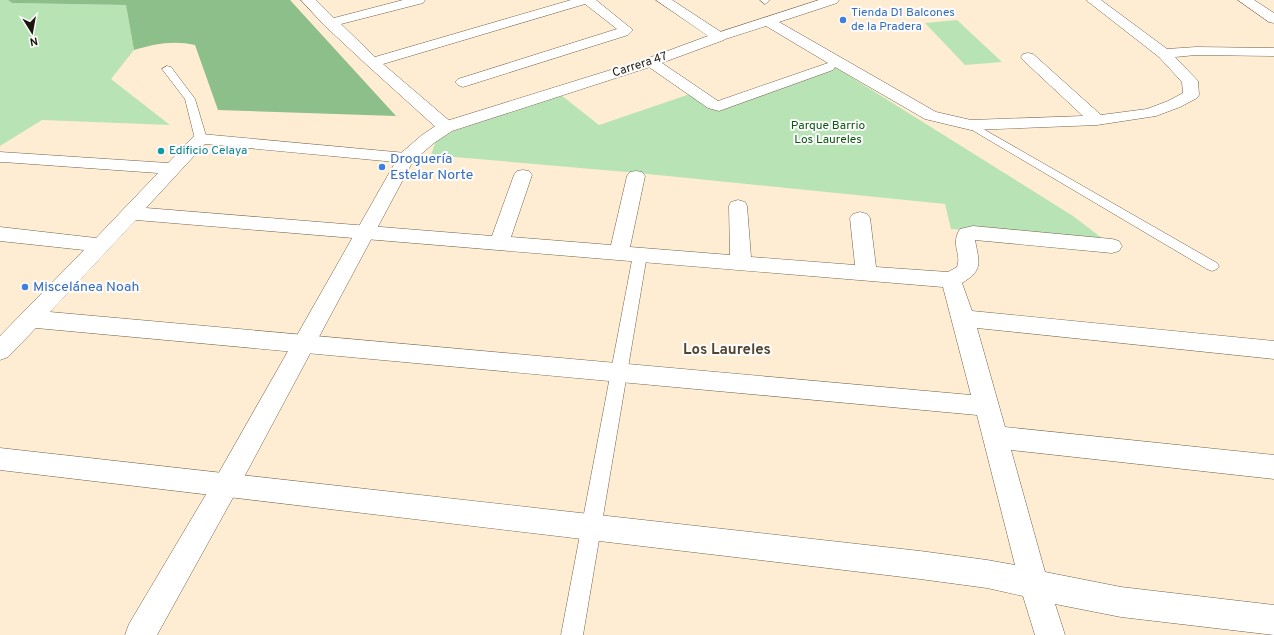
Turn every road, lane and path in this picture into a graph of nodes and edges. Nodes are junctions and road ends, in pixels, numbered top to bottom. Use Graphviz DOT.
graph roads {
  1 [pos="308,0"];
  2 [pos="418,0"];
  3 [pos="585,0"];
  4 [pos="588,0"];
  5 [pos="662,0"];
  6 [pos="1093,0"];
  7 [pos="1245,0"];
  8 [pos="832,5"];
  9 [pos="1274,19"];
  10 [pos="766,21"];
  11 [pos="330,23"];
  12 [pos="719,37"];
  13 [pos="1274,52"];
  14 [pos="1164,54"];
  15 [pos="1028,57"];
  16 [pos="372,62"];
  17 [pos="651,62"];
  18 [pos="828,67"];
  19 [pos="167,68"];
  20 [pos="463,82"];
  21 [pos="1097,120"];
  22 [pos="971,125"];
  23 [pos="446,127"];
  24 [pos="201,139"];
  25 [pos="3,157"];
  26 [pos="406,158"];
  27 [pos="173,169"];
  28 [pos="523,175"];
  29 [pos="636,176"];
  30 [pos="738,206"];
  31 [pos="130,213"];
  32 [pos="860,218"];
  33 [pos="365,232"];
  34 [pos="0,234"];
  35 [pos="498,243"];
  36 [pos="101,245"];
  37 [pos="1112,246"];
  38 [pos="619,253"];
  39 [pos="640,255"];
  40 [pos="741,263"];
  41 [pos="1212,266"];
  42 [pos="866,273"];
  43 [pos="951,280"];
  44 [pos="31,318"];
  45 [pos="963,318"];
  46 [pos="4,342"];
  47 [pos="303,344"];
  48 [pos="1274,350"];
  49 [pos="618,372"];
  50 [pos="985,406"];
  51 [pos="994,437"];
  52 [pos="0,458"];
  53 [pos="1274,467"];
  54 [pos="226,485"];
  55 [pos="591,526"];
  56 [pos="1034,584"];
  57 [pos="1274,620"];
  58 [pos="140,635"];
  59 [pos="572,635"];
  60 [pos="1050,635"];
  1 -- 11 [label="street"];
  2 -- 11 [label="street"];
  3 -- 16 [label="street"];
  4 -- 20 [label="street"];
  5 -- 12 [label="street"];
  6 -- 14 [label="street"];
  7 -- 9 [label="street"];
  8 -- 10 [label="street, Carrera 47"];
  10 -- 12 [label="street, Carrera 47"];
  10 -- 22 [label="street"];
  11 -- 16 [label="street"];
  12 -- 17 [label="street, Carrera 47"];
  13 -- 14 [label="street"];
  14 -- 21 [label="street"];
  15 -- 21 [label="street"];
  16 -- 23 [label="street"];
  17 -- 18 [label="street"];
  17 -- 23 [label="street, Carrera 47"];
  19 -- 24 [label="lane"];
  21 -- 22 [label="street"];
  22 -- 41 [label="lane"];
  23 -- 26 [label="street, Carrera 47"];
  24 -- 26 [label="street"];
  24 -- 27 [label="street"];
  25 -- 27 [label="street"];
  26 -- 33 [label="street"];
  27 -- 31 [label="street"];
  28 -- 35 [label="street"];
  29 -- 38 [label="street"];
  30 -- 40 [label="street"];
  31 -- 33 [label="street"];
  31 -- 36 [label="street"];
  32 -- 42 [label="street"];
  33 -- 35 [label="street"];
  33 -- 47 [label="street"];
  34 -- 36 [label="street"];
  35 -- 38 [label="street"];
  36 -- 44 [label="street"];
  37 -- 43 [label="street"];
  38 -- 39 [label="street"];
  39 -- 40 [label="street"];
  39 -- 49 [label="lane"];
  40 -- 42 [label="street"];
  42 -- 43 [label="street"];
  43 -- 45 [label="street"];
  44 -- 46 [label="street"];
  44 -- 47 [label="street"];
  45 -- 48 [label="street"];
  45 -- 50 [label="street"];
  47 -- 49 [label="street"];
  47 -- 54 [label="street"];
  49 -- 50 [label="street"];
  49 -- 55 [label="lane"];
  50 -- 51 [label="street"];
  51 -- 53 [label="street"];
  51 -- 56 [label="street"];
  52 -- 54 [label="street"];
  54 -- 55 [label="street"];
  54 -- 58 [label="street"];
  55 -- 56 [label="street"];
  55 -- 59 [label="lane"];
  56 -- 57 [label="street"];
  56 -- 60 [label="street"];
}
